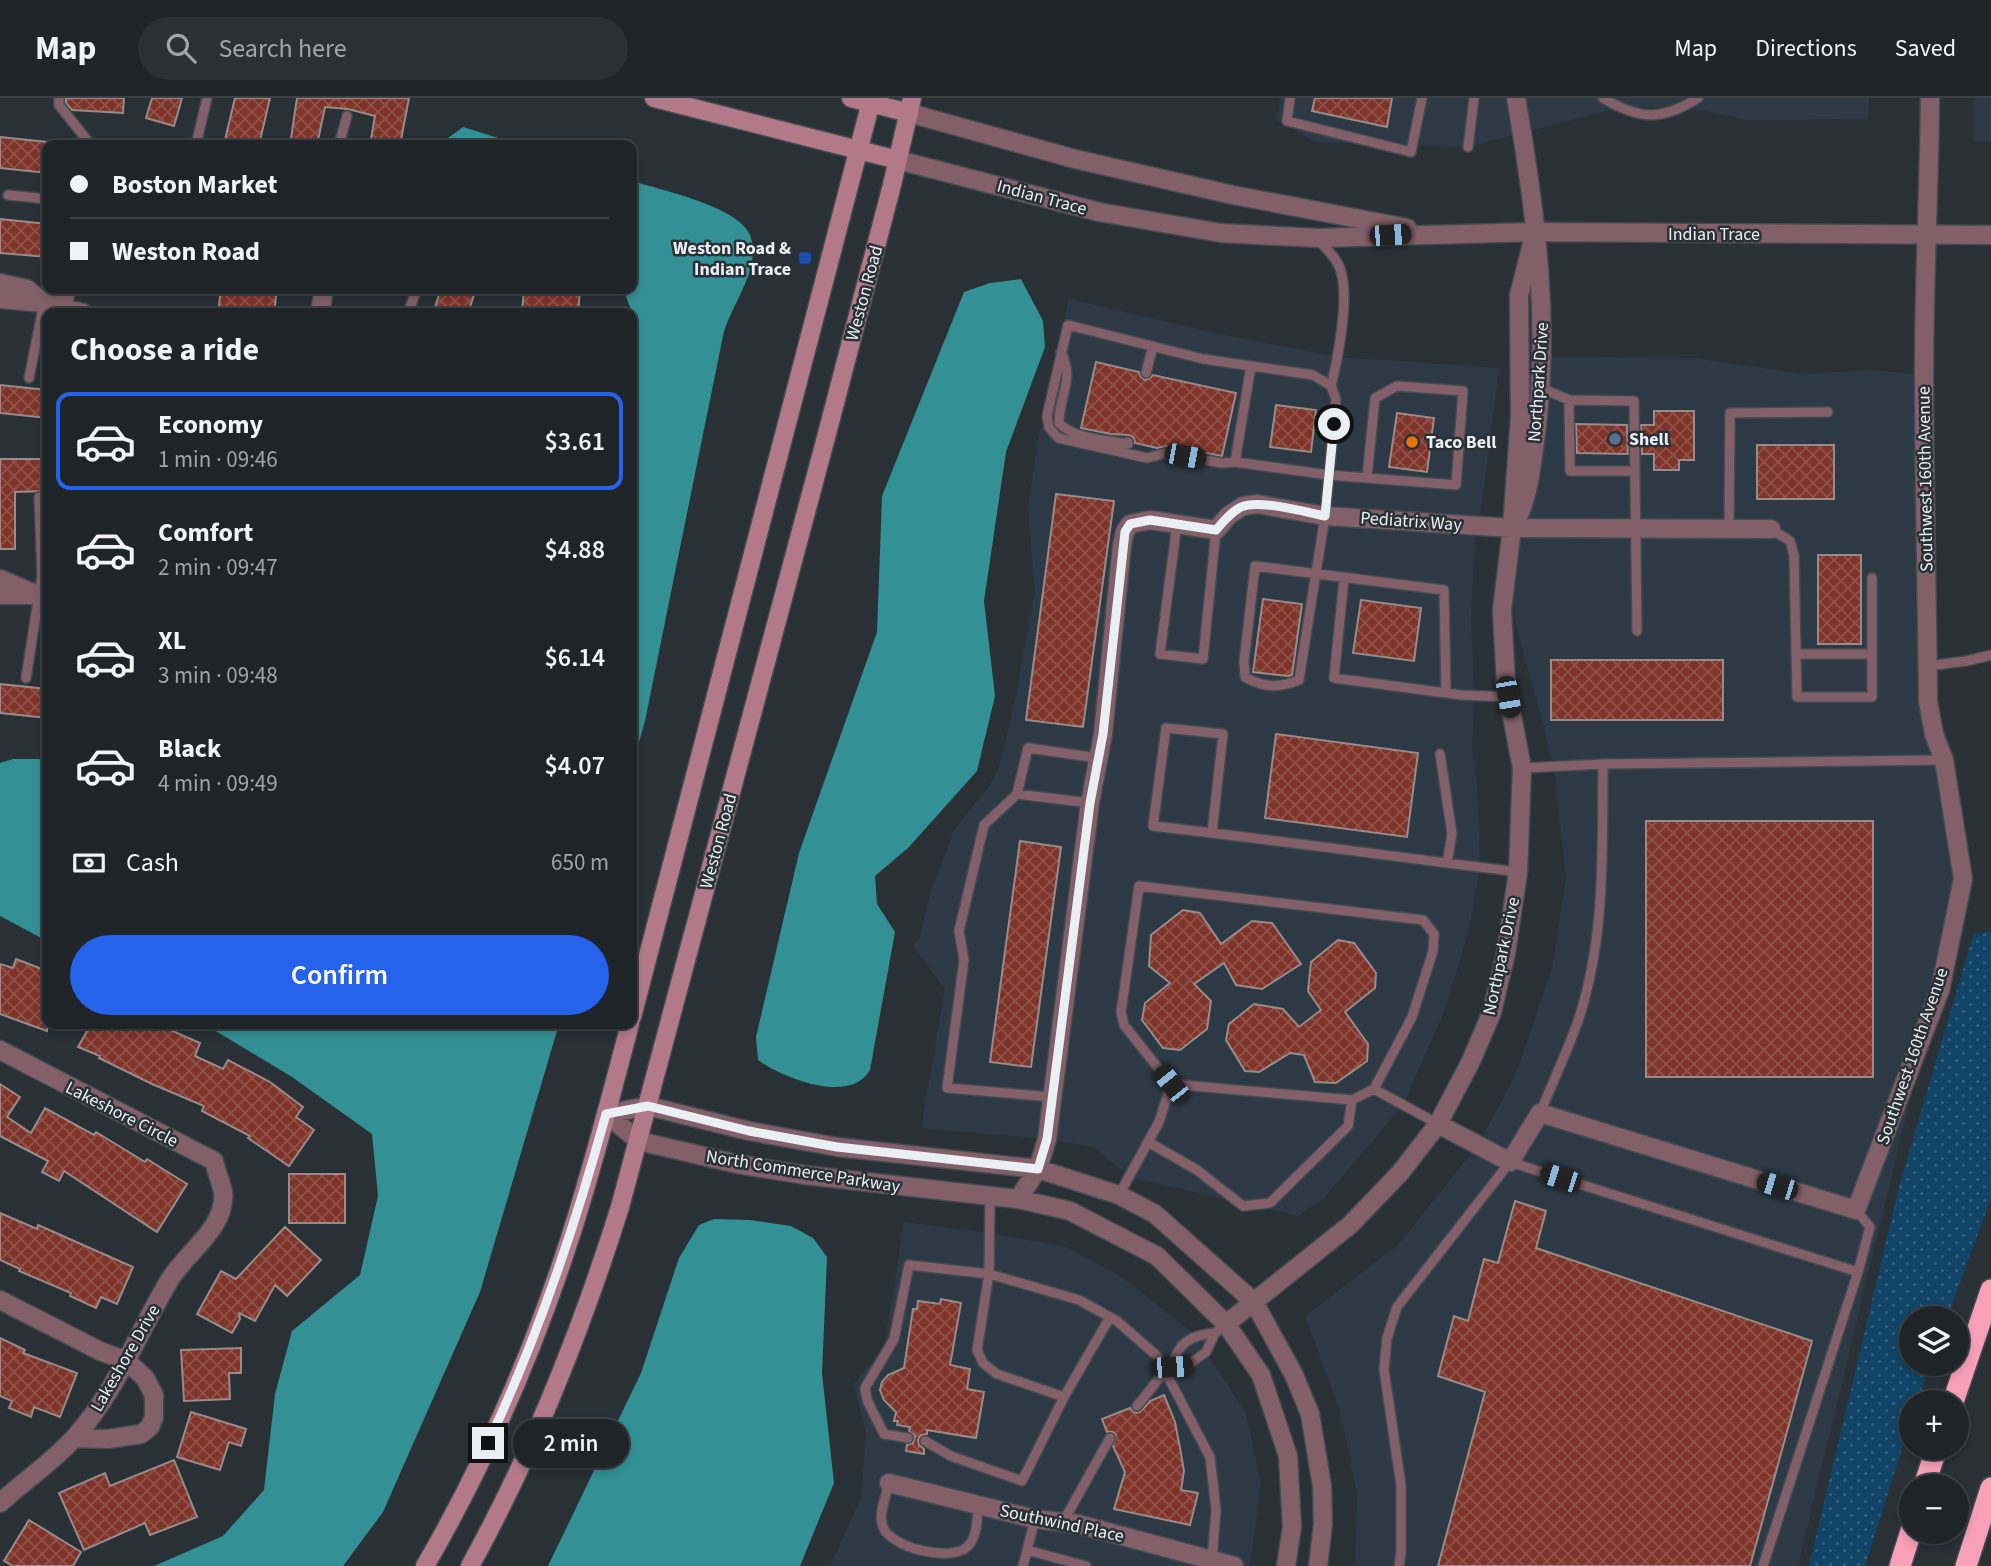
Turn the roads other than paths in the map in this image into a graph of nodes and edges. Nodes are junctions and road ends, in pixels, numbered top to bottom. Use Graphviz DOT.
graph roads {
  1 [pos="59,98"];
  2 [pos="207,98"];
  3 [pos="654,98"];
  4 [pos="851,98"];
  5 [pos="1290,98"];
  6 [pos="1422,98"];
  7 [pos="1474,98"];
  8 [pos="1516,98"];
  9 [pos="1603,98"];
  10 [pos="1698,98"];
  11 [pos="1930,98"];
  12 [pos="871,100"];
  13 [pos="910,106"];
  14 [pos="347,116"];
  15 [pos="87,140"];
  16 [pos="197,140"];
  17 [pos="340,140"];
  18 [pos="1468,147"];
  19 [pos="858,150"];
  20 [pos="898,160"];
  21 [pos="8,195"];
  22 [pos="42,198"];
  23 [pos="1535,232"];
  24 [pos="1438,233"];
  25 [pos="1991,235"];
  26 [pos="1925,236"];
  27 [pos="1318,238"];
  28 [pos="0,284"];
  29 [pos="65,294"];
  30 [pos="0,299"];
  31 [pos="44,303"];
  32 [pos="43,308"];
  33 [pos="63,308"];
  34 [pos="42,313"];
  35 [pos="1153,346"];
  36 [pos="1061,352"];
  37 [pos="1251,366"];
  38 [pos="1146,373"];
  39 [pos="29,378"];
  40 [pos="1331,386"];
  41 [pos="1541,388"];
  42 [pos="1569,400"];
  43 [pos="1828,412"];
  44 [pos="1128,442"];
  45 [pos="1235,462"];
  46 [pos="1634,471"];
  47 [pos="1329,475"];
  48 [pos="1367,477"];
  49 [pos="39,497"];
  50 [pos="1325,516"];
  51 [pos="1177,524"];
  52 [pos="1512,528"];
  53 [pos="1636,529"];
  54 [pos="1729,529"];
  55 [pos="1771,529"];
  56 [pos="1216,530"];
  57 [pos="1314,574"];
  58 [pos="42,576"];
  59 [pos="1344,578"];
  60 [pos="1872,578"];
  61 [pos="0,579"];
  62 [pos="0,595"];
  63 [pos="42,597"];
  64 [pos="42,597"];
  65 [pos="42,602"];
  66 [pos="1251,604"];
  67 [pos="1262,606"];
  68 [pos="1637,631"];
  69 [pos="1796,654"];
  70 [pos="1872,654"];
  71 [pos="1991,655"];
  72 [pos="1928,666"];
  73 [pos="26,678"];
  74 [pos="1446,693"];
  75 [pos="1508,697"];
  76 [pos="1440,754"];
  77 [pos="1098,758"];
  78 [pos="1944,760"];
  79 [pos="1603,764"];
  80 [pos="1522,768"];
  81 [pos="1017,794"];
  82 [pos="1090,803"];
  83 [pos="1212,832"];
  84 [pos="1447,863"];
  85 [pos="1518,872"];
  86 [pos="637,998"];
  87 [pos="629,1029"];
  88 [pos="0,1051"];
  89 [pos="1171,1084"];
  90 [pos="1374,1089"];
  91 [pos="1052,1097"];
  92 [pos="1352,1100"];
  93 [pos="648,1106"];
  94 [pos="1540,1113"];
  95 [pos="606,1114"];
  96 [pos="1438,1124"];
  97 [pos="639,1141"];
  98 [pos="1148,1142"];
  99 [pos="1510,1162"];
  100 [pos="1038,1169"];
  101 [pos="223,1193"];
  102 [pos="1119,1195"];
  103 [pos="990,1196"];
  104 [pos="1018,1199"];
  105 [pos="1856,1210"];
  106 [pos="1858,1272"];
  107 [pos="989,1274"];
  108 [pos="1991,1290"];
  109 [pos="0,1300"];
  110 [pos="1254,1302"];
  111 [pos="1110,1317"];
  112 [pos="1220,1329"];
  113 [pos="127,1361"];
  114 [pos="1168,1369"];
  115 [pos="1957,1390"];
  116 [pos="1064,1398"];
  117 [pos="1137,1406"];
  118 [pos="74,1438"];
  119 [pos="908,1438"];
  120 [pos="1110,1438"];
  121 [pos="926,1441"];
  122 [pos="889,1483"];
  123 [pos="1991,1488"];
  124 [pos="0,1503"];
  125 [pos="978,1505"];
  126 [pos="1035,1519"];
  127 [pos="1063,1522"];
  128 [pos="1907,1544"];
  129 [pos="1027,1550"];
  130 [pos="1212,1560"];
  131 [pos="425,1566"];
  132 [pos="470,1566"];
  133 [pos="1023,1566"];
  134 [pos="1086,1566"];
  135 [pos="1234,1566"];
  136 [pos="1286,1566"];
  137 [pos="1318,1566"];
  138 [pos="1399,1566"];
  139 [pos="1763,1566"];
  140 [pos="1900,1566"];
  141 [pos="1966,1566"];
  1 -- 15 [label="lane"];
  2 -- 16 [label="lane"];
  3 -- 19 [label="main road, Indian Trace"];
  4 -- 12 [label="main road, Indian Trace"];
  5 -- 6 [label="lane"];
  7 -- 18 [label="lane"];
  8 -- 23 [label="street, Northpark Drive"];
  9 -- 10 [label="lane"];
  11 -- 26 [label="street, Southwest 160th Avenue"];
  12 -- 13 [label="main road, Indian Trace"];
  12 -- 19 [label="main road"];
  13 -- 20 [label="main road, Weston Road"];
  13 -- 24 [label="street, Indian Trace"];
  14 -- 17 [label="lane"];
  19 -- 20 [label="main road, Indian Trace"];
  19 -- 86 [label="main road"];
  20 -- 27 [label="street, Indian Trace"];
  20 -- 93 [label="main road, Weston Road"];
  21 -- 22 [label="lane"];
  23 -- 24 [label="street, Indian Trace"];
  23 -- 26 [label="street, Indian Trace"];
  23 -- 41 [label="street, Northpark Drive"];
  23 -- 52 [label="street, Northpark Drive"];
  24 -- 27 [label="street, Indian Trace"];
  25 -- 26 [label="street, Indian Trace"];
  26 -- 72 [label="street, Southwest 160th Avenue"];
  27 -- 40 [label="lane"];
  28 -- 31 [label="street"];
  29 -- 33 [label="street"];
  30 -- 31 [label="street"];
  31 -- 32 [label="lane"];
  31 -- 33 [label="street"];
  34 -- 39 [label="lane"];
  35 -- 36 [label="lane"];
  35 -- 37 [label="lane"];
  35 -- 38 [label="lane"];
  36 -- 44 [label="lane"];
  36 -- 45 [label="lane"];
  37 -- 40 [label="lane"];
  37 -- 45 [label="lane"];
  40 -- 47 [label="lane"];
  41 -- 42 [label="lane"];
  41 -- 52 [label="street, Northpark Drive"];
  42 -- 46 [label="lane"];
  42 -- 46 [label="lane"];
  43 -- 54 [label="lane"];
  45 -- 47 [label="lane"];
  46 -- 53 [label="lane"];
  47 -- 48 [label="lane"];
  47 -- 50 [label="lane"];
  48 -- 48 [label="lane"];
  49 -- 58 [label="lane"];
  50 -- 52 [label="street, Pediatrix Way"];
  50 -- 56 [label="street, Pediatrix Way"];
  50 -- 57 [label="lane"];
  51 -- 56 [label="street"];
  51 -- 56 [label="lane"];
  51 -- 77 [label="street"];
  52 -- 53 [label="street"];
  52 -- 75 [label="street, Northpark Drive"];
  53 -- 54 [label="street"];
  53 -- 68 [label="lane"];
  54 -- 55 [label="street"];
  55 -- 69 [label="lane"];
  57 -- 59 [label="lane"];
  57 -- 66 [label="lane"];
  57 -- 66 [label="lane"];
  59 -- 74 [label="lane"];
  59 -- 74 [label="lane"];
  60 -- 70 [label="lane"];
  61 -- 63 [label="street"];
  62 -- 64 [label="street"];
  65 -- 73 [label="lane"];
  66 -- 67 [label="lane"];
  69 -- 70 [label="lane"];
  69 -- 70 [label="lane"];
  71 -- 72 [label="lane"];
  72 -- 78 [label="street, Southwest 160th Avenue"];
  74 -- 75 [label="lane"];
  75 -- 80 [label="street, Northpark Drive"];
  76 -- 84 [label="lane"];
  77 -- 81 [label="lane"];
  77 -- 82 [label="street"];
  78 -- 79 [label="lane"];
  78 -- 105 [label="street, Southwest 160th Avenue"];
  79 -- 80 [label="lane"];
  79 -- 94 [label="lane"];
  80 -- 85 [label="street, Northpark Drive"];
  81 -- 82 [label="lane"];
  81 -- 91 [label="lane"];
  82 -- 91 [label="street"];
  83 -- 83 [label="lane"];
  83 -- 84 [label="lane"];
  84 -- 85 [label="lane"];
  85 -- 96 [label="street, Northpark Drive"];
  87 -- 95 [label="main road"];
  88 -- 101 [label="street, Lakeshore Circle"];
  89 -- 90 [label="lane"];
  89 -- 92 [label="lane"];
  89 -- 98 [label="lane"];
  90 -- 92 [label="lane"];
  90 -- 96 [label="lane"];
  91 -- 100 [label="street"];
  92 -- 98 [label="lane"];
  93 -- 95 [label="street, North Commerce Parkway"];
  93 -- 97 [label="main road, Weston Road"];
  93 -- 100 [label="street, North Commerce Parkway"];
  94 -- 99 [label="street"];
  94 -- 105 [label="street"];
  95 -- 97 [label="street, North Commerce Parkway"];
  95 -- 131 [label="main road"];
  96 -- 99 [label="street"];
  96 -- 110 [label="street, Northpark Drive"];
  97 -- 103 [label="street, North Commerce Parkway"];
  97 -- 132 [label="main road, Weston Road"];
  98 -- 102 [label="lane"];
  99 -- 106 [label="lane"];
  99 -- 138 [label="lane"];
  100 -- 102 [label="street, North Commerce Parkway"];
  100 -- 104 [label="street"];
  101 -- 113 [label="street, Lakeshore Drive"];
  102 -- 110 [label="street, North Commerce Parkway"];
  103 -- 104 [label="street, North Commerce Parkway"];
  103 -- 107 [label="lane"];
  104 -- 112 [label="street, North Commerce Parkway"];
  105 -- 106 [label="lane"];
  106 -- 139 [label="lane"];
  107 -- 111 [label="lane"];
  107 -- 116 [label="lane"];
  107 -- 119 [label="lane"];
  108 -- 115 [label="highway"];
  109 -- 113 [label="street"];
  110 -- 112 [label="street, Northpark Drive"];
  110 -- 137 [label="street, North Commerce Parkway"];
  111 -- 114 [label="lane"];
  111 -- 116 [label="lane"];
  112 -- 114 [label="lane"];
  112 -- 114 [label="lane"];
  112 -- 136 [label="street, North Commerce Parkway"];
  113 -- 118 [label="street, Lakeshore Drive"];
  113 -- 118 [label="street"];
  114 -- 117 [label="lane"];
  114 -- 130 [label="lane"];
  116 -- 121 [label="lane"];
  118 -- 124 [label="street, Lakeshore Drive"];
  120 -- 127 [label="lane"];
  122 -- 125 [label="street, Southwind Place"];
  122 -- 125 [label="lane"];
  123 -- 141 [label="highway"];
  125 -- 126 [label="street, Southwind Place"];
  126 -- 127 [label="street, Southwind Place"];
  126 -- 129 [label="lane"];
  127 -- 130 [label="street, Southwind Place"];
  128 -- 140 [label="highway"];
  129 -- 133 [label="lane"];
  129 -- 134 [label="lane"];
  130 -- 135 [label="street, Southwind Place"];
}
